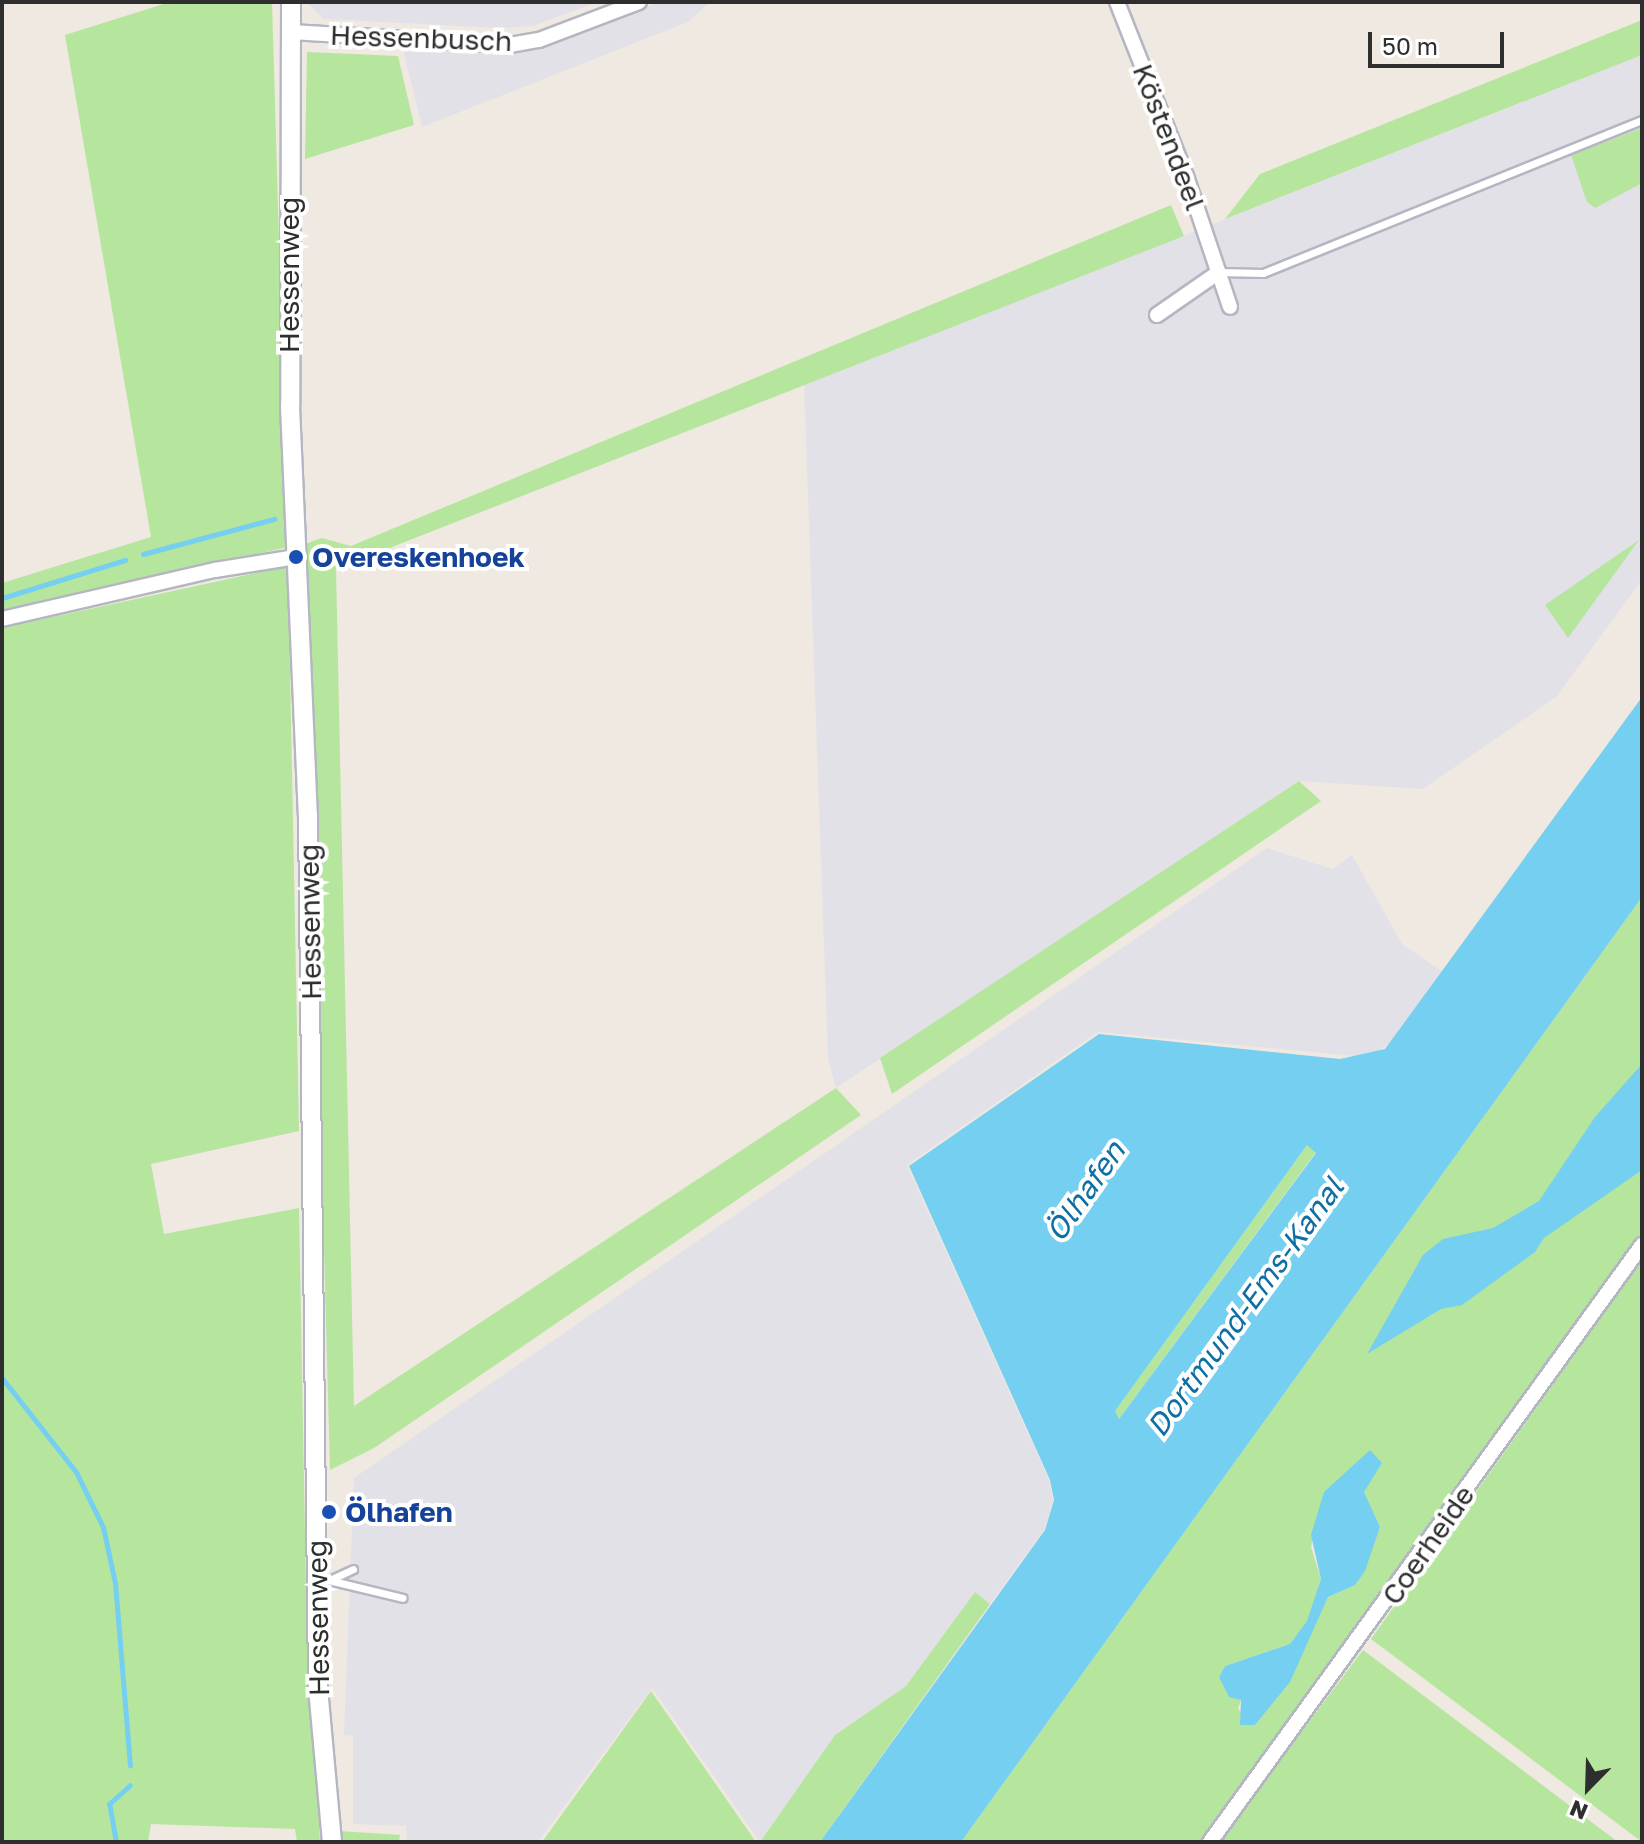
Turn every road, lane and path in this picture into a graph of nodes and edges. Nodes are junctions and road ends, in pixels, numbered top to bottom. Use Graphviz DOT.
graph roads {
  1 [pos="291,2"];
  2 [pos="639,2"];
  3 [pos="1117,2"];
  4 [pos="291,32"];
  5 [pos="1642,120"];
  6 [pos="1219,272"];
  7 [pos="1230,307"];
  8 [pos="1157,315"];
  9 [pos="296,557"];
  10 [pos="2,619"];
  11 [pos="1642,1245"];
  12 [pos="353,1569"];
  13 [pos="325,1577"];
  14 [pos="403,1598"];
  15 [pos="332,1842"];
  16 [pos="1210,1842"];
  1 -- 4 [label="street, Hessenweg"];
  2 -- 4 [label="street, Hessenbusch"];
  3 -- 6 [label="street, Köstendeel"];
  4 -- 9 [label="street, Hessenweg"];
  5 -- 6 [label="lane"];
  6 -- 7 [label="street, Köstendeel"];
  6 -- 8 [label="street"];
  9 -- 10 [label="street"];
  9 -- 13 [label="street, Hessenweg"];
  11 -- 16 [label="street, Coerheide"];
  12 -- 13 [label="lane"];
  13 -- 14 [label="lane"];
  13 -- 15 [label="street, Hessenweg"];
}
